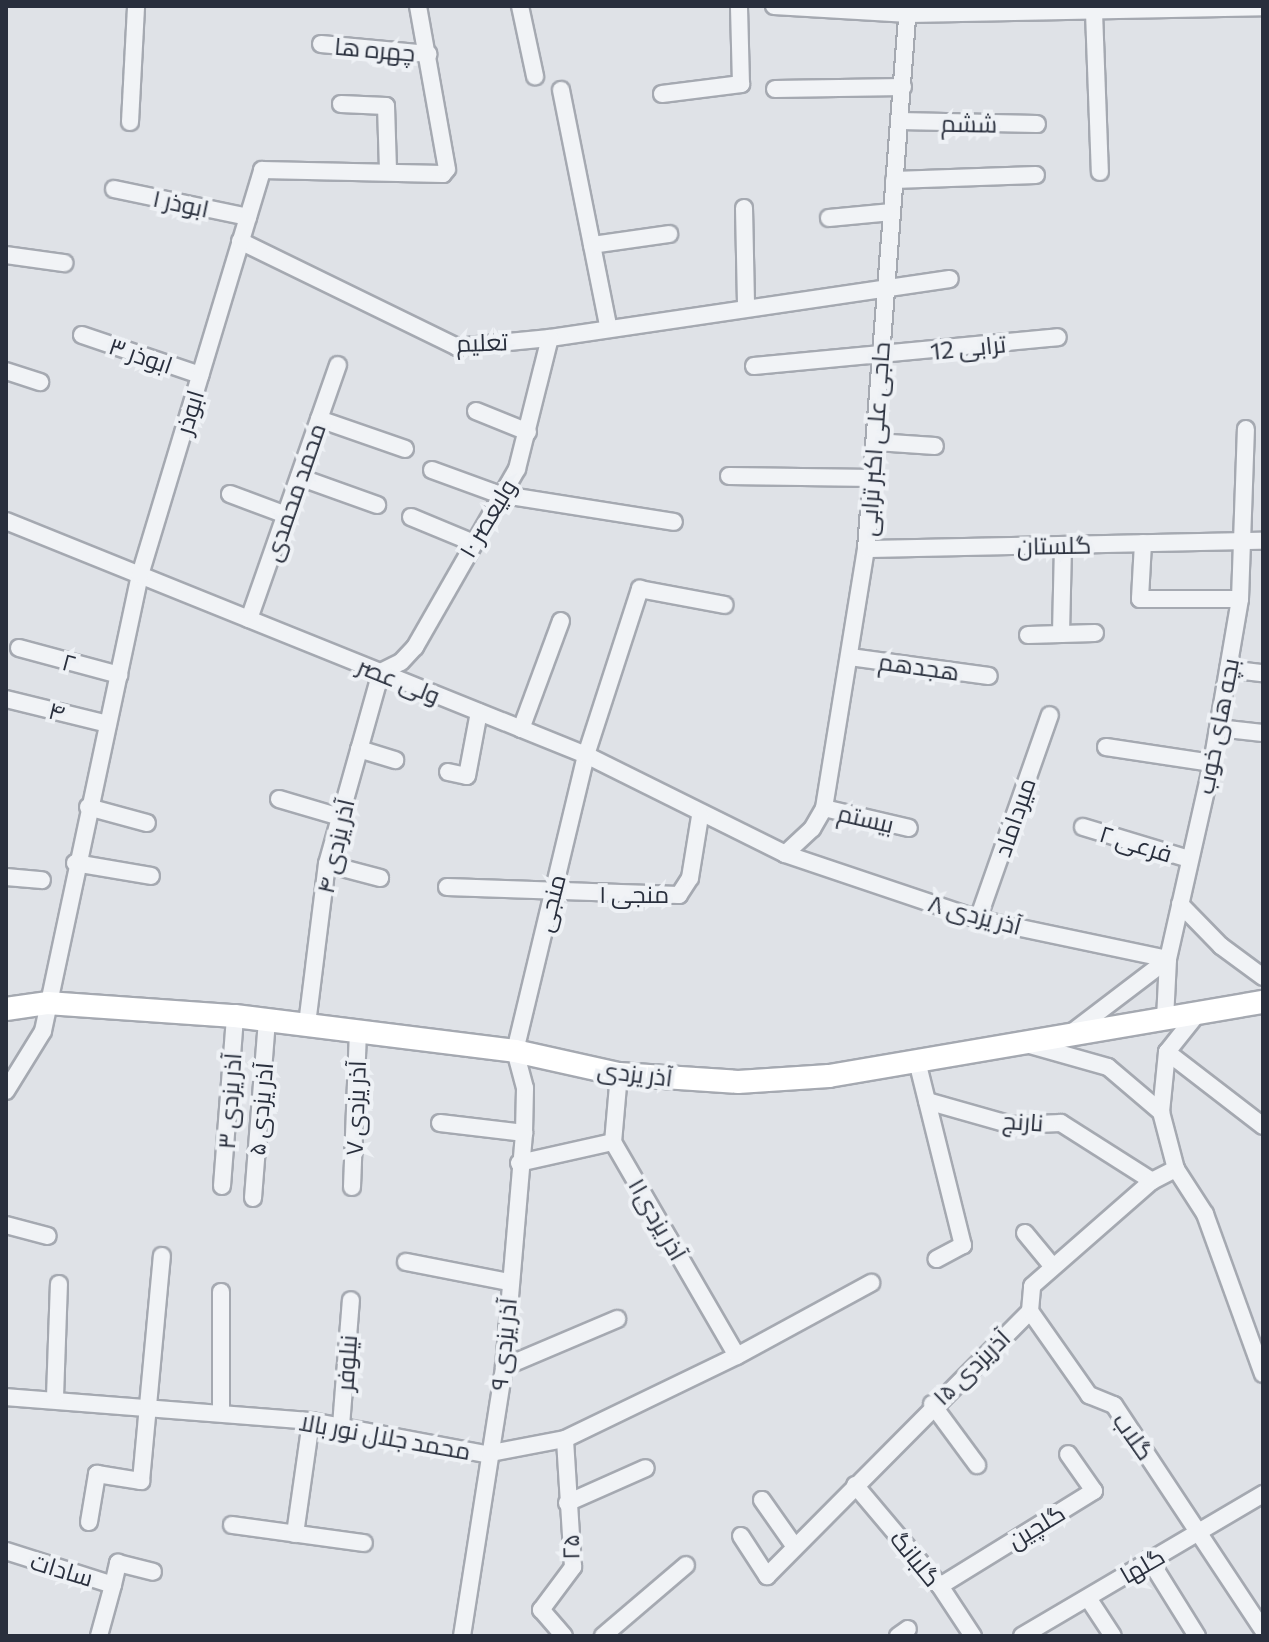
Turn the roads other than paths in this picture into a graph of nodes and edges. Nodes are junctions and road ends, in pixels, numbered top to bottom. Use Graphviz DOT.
graph roads {
  1 [pos="136,6"];
  2 [pos="418,6"];
  3 [pos="520,6"];
  4 [pos="739,6"];
  5 [pos="774,6"];
  6 [pos="1263,7"];
  7 [pos="1152,9"];
  8 [pos="909,10"];
  9 [pos="1094,12"];
  10 [pos="321,44"];
  11 [pos="429,54"];
  12 [pos="535,76"];
  13 [pos="903,87"];
  14 [pos="775,89"];
  15 [pos="561,90"];
  16 [pos="662,94"];
  17 [pos="341,104"];
  18 [pos="900,121"];
  19 [pos="130,122"];
  20 [pos="1037,124"];
  21 [pos="388,171"];
  22 [pos="1100,172"];
  23 [pos="1036,175"];
  24 [pos="894,180"];
  25 [pos="114,189"];
  26 [pos="744,208"];
  27 [pos="892,212"];
  28 [pos="248,217"];
  29 [pos="829,218"];
  30 [pos="669,234"];
  31 [pos="240,241"];
  32 [pos="592,245"];
  33 [pos="6,255"];
  34 [pos="64,263"];
  35 [pos="950,279"];
  36 [pos="889,284"];
  37 [pos="746,306"];
  38 [pos="608,326"];
  39 [pos="82,335"];
  40 [pos="1058,337"];
  41 [pos="550,338"];
  42 [pos="879,356"];
  43 [pos="338,365"];
  44 [pos="754,366"];
  45 [pos="6,371"];
  46 [pos="200,375"];
  47 [pos="40,382"];
  48 [pos="476,411"];
  49 [pos="319,419"];
  50 [pos="1246,429"];
  51 [pos="528,432"];
  52 [pos="876,442"];
  53 [pos="935,446"];
  54 [pos="405,449"];
  55 [pos="432,470"];
  56 [pos="729,476"];
  57 [pos="299,477"];
  58 [pos="874,478"];
  59 [pos="230,494"];
  60 [pos="498,494"];
  61 [pos="377,505"];
  62 [pos="286,515"];
  63 [pos="411,517"];
  64 [pos="6,521"];
  65 [pos="674,522"];
  66 [pos="1241,541"];
  67 [pos="1263,541"];
  68 [pos="471,542"];
  69 [pos="1143,543"];
  70 [pos="1063,545"];
  71 [pos="866,549"];
  72 [pos="140,575"];
  73 [pos="1240,599"];
  74 [pos="725,605"];
  75 [pos="249,619"];
  76 [pos="561,621"];
  77 [pos="1095,633"];
  78 [pos="1061,634"];
  79 [pos="1028,635"];
  80 [pos="19,648"];
  81 [pos="850,657"];
  82 [pos="1228,669"];
  83 [pos="381,672"];
  84 [pos="1263,673"];
  85 [pos="119,675"];
  86 [pos="989,676"];
  87 [pos="6,699"];
  88 [pos="479,712"];
  89 [pos="1050,715"];
  90 [pos="108,724"];
  91 [pos="1218,728"];
  92 [pos="521,729"];
  93 [pos="1263,733"];
  94 [pos="1106,747"];
  95 [pos="359,749"];
  96 [pos="586,755"];
  97 [pos="395,760"];
  98 [pos="1212,763"];
  99 [pos="448,772"];
  100 [pos="279,799"];
  101 [pos="88,807"];
  102 [pos="824,808"];
  103 [pos="700,816"];
  104 [pos="340,817"];
  105 [pos="147,823"];
  106 [pos="1083,827"];
  107 [pos="909,828"];
  108 [pos="785,854"];
  109 [pos="1189,859"];
  110 [pos="75,863"];
  111 [pos="327,864"];
  112 [pos="151,876"];
  113 [pos="6,877"];
  114 [pos="380,878"];
  115 [pos="42,880"];
  116 [pos="447,887"];
  117 [pos="553,892"];
  118 [pos="1180,904"];
  119 [pos="978,919"];
  120 [pos="1168,959"];
  121 [pos="1263,977"];
  122 [pos="1263,1002"];
  123 [pos="47,1003"];
  124 [pos="12,1005"];
  125 [pos="1198,1013"];
  126 [pos="235,1016"];
  127 [pos="1165,1019"];
  128 [pos="267,1020"];
  129 [pos="307,1024"];
  130 [pos="358,1030"];
  131 [pos="1070,1033"];
  132 [pos="1020,1043"];
  133 [pos="515,1051"];
  134 [pos="1167,1052"];
  135 [pos="917,1061"];
  136 [pos="619,1074"];
  137 [pos="6,1091"];
  138 [pos="927,1101"];
  139 [pos="1161,1112"];
  140 [pos="1261,1121"];
  141 [pos="440,1123"];
  142 [pos="524,1133"];
  143 [pos="613,1142"];
  144 [pos="519,1163"];
  145 [pos="1176,1169"];
  146 [pos="1152,1181"];
  147 [pos="222,1186"];
  148 [pos="352,1187"];
  149 [pos="253,1198"];
  150 [pos="6,1225"];
  151 [pos="1025,1233"];
  152 [pos="48,1236"];
  153 [pos="162,1256"];
  154 [pos="937,1259"];
  155 [pos="406,1262"];
  156 [pos="1053,1267"];
  157 [pos="509,1282"];
  158 [pos="871,1283"];
  159 [pos="59,1284"];
  160 [pos="221,1292"];
  161 [pos="351,1300"];
  162 [pos="1030,1311"];
  163 [pos="617,1319"];
  164 [pos="737,1356"];
  165 [pos="504,1367"];
  166 [pos="1263,1374"];
  167 [pos="6,1397"];
  168 [pos="55,1397"];
  169 [pos="932,1404"];
  170 [pos="147,1406"];
  171 [pos="221,1412"];
  172 [pos="311,1421"];
  173 [pos="341,1426"];
  174 [pos="565,1439"];
  175 [pos="486,1454"];
  176 [pos="1068,1454"];
  177 [pos="977,1465"];
  178 [pos="646,1468"];
  179 [pos="855,1485"];
  180 [pos="1263,1494"];
  181 [pos="762,1500"];
  182 [pos="567,1503"];
  183 [pos="89,1522"];
  184 [pos="232,1525"];
  185 [pos="1201,1533"];
  186 [pos="295,1534"];
  187 [pos="741,1536"];
  188 [pos="364,1543"];
  189 [pos="795,1547"];
  190 [pos="6,1551"];
  191 [pos="1149,1559"];
  192 [pos="686,1565"];
  193 [pos="153,1572"];
  194 [pos="113,1585"];
  195 [pos="940,1586"];
  196 [pos="1088,1598"];
  197 [pos="1263,1630"];
  198 [pos="1030,1634"];
  199 [pos="99,1636"];
  200 [pos="462,1636"];
  201 [pos="564,1636"];
  202 [pos="603,1636"];
  203 [pos="973,1636"];
  204 [pos="1113,1636"];
  205 [pos="1197,1636"];
  1 -- 19 [label="street"];
  2 -- 11 [label="street, ابوذر"];
  3 -- 12 [label="street"];
  4 -- 16 [label="street"];
  5 -- 8 [label="street"];
  6 -- 7 [label="street"];
  7 -- 9 [label="street"];
  8 -- 9 [label="street"];
  8 -- 13 [label="street, حاجی علی اکبر ترابی"];
  9 -- 22 [label="street"];
  10 -- 11 [label="street, چهره ها"];
  11 -- 21 [label="street, ابوذر"];
  13 -- 14 [label="street"];
  13 -- 18 [label="street, حاجی علی اکبر ترابی"];
  15 -- 32 [label="street"];
  17 -- 21 [label="street"];
  18 -- 20 [label="street, ششم"];
  18 -- 24 [label="street, حاجی علی اکبر ترابی"];
  21 -- 28 [label="street, ابوذر"];
  23 -- 24 [label="street"];
  24 -- 27 [label="street, حاجی علی اکبر ترابی"];
  25 -- 28 [label="street, ابوذر ۱"];
  26 -- 37 [label="street"];
  27 -- 29 [label="street"];
  27 -- 36 [label="street, حاجی علی اکبر ترابی"];
  28 -- 31 [label="street, ابوذر"];
  30 -- 32 [label="street"];
  31 -- 41 [label="street, تعلیم"];
  31 -- 46 [label="street, ابوذر"];
  32 -- 38 [label="street"];
  33 -- 34 [label="street"];
  35 -- 36 [label="street, تعلیم"];
  36 -- 37 [label="street, تعلیم"];
  36 -- 42 [label="street, حاجی علی اکبر ترابی"];
  37 -- 38 [label="street, تعلیم"];
  38 -- 41 [label="street, تعلیم"];
  39 -- 46 [label="street, ابوذر ۳"];
  40 -- 42 [label="street, ترابی 12"];
  41 -- 51 [label="street, ۱۰ ولیعصر"];
  42 -- 44 [label="street, ترابی 12"];
  42 -- 52 [label="street, حاجی علی اکبر ترابی"];
  43 -- 49 [label="street, محمد محمدی"];
  45 -- 47 [label="street"];
  46 -- 72 [label="street, ابوذر"];
  48 -- 51 [label="street"];
  49 -- 54 [label="street"];
  49 -- 57 [label="street, محمد محمدی"];
  50 -- 66 [label="street, بچه های خوب"];
  51 -- 60 [label="street, ۱۰ ولیعصر"];
  52 -- 53 [label="street"];
  52 -- 58 [label="street, حاجی علی اکبر ترابی"];
  55 -- 60 [label="street"];
  56 -- 58 [label="street"];
  57 -- 61 [label="street"];
  57 -- 62 [label="street, محمد محمدی"];
  58 -- 71 [label="street, حاجی علی اکبر ترابی"];
  59 -- 62 [label="street"];
  60 -- 65 [label="street"];
  60 -- 68 [label="street, ۱۰ ولیعصر"];
  62 -- 75 [label="street, محمد محمدی"];
  63 -- 68 [label="street"];
  64 -- 72 [label="street, ولی عصر"];
  66 -- 67 [label="street, گلستان"];
  66 -- 69 [label="street, گلستان"];
  66 -- 73 [label="street, بچه های خوب"];
  68 -- 83 [label="street, ۱۰ ولیعصر"];
  69 -- 70 [label="street, گلستان"];
  69 -- 73 [label="street"];
  70 -- 71 [label="street, گلستان"];
  70 -- 78 [label="street"];
  71 -- 81 [label="street, حاجی علی اکبر ترابی"];
  72 -- 75 [label="street, ولی عصر"];
  72 -- 85 [label="street, ابوذر"];
  73 -- 82 [label="street, بچه های خوب"];
  74 -- 96 [label="street, منجی"];
  75 -- 83 [label="street, ولی عصر"];
  76 -- 92 [label="street"];
  77 -- 78 [label="street"];
  78 -- 79 [label="street"];
  80 -- 85 [label="street, ۲"];
  81 -- 86 [label="street, هجدهم"];
  81 -- 102 [label="street, حاجی علی اکبر ترابی"];
  82 -- 84 [label="street"];
  82 -- 91 [label="street, بچه های خوب"];
  83 -- 88 [label="street, ولی عصر"];
  83 -- 95 [label="street, ۴ آذر یزدی"];
  85 -- 90 [label="street, ابوذر"];
  87 -- 90 [label="street, ۴"];
  88 -- 92 [label="street, ولی عصر"];
  88 -- 99 [label="street"];
  89 -- 119 [label="street, میرداماد"];
  90 -- 101 [label="street, ابوذر"];
  91 -- 93 [label="street"];
  91 -- 98 [label="street, بچه های خوب"];
  92 -- 96 [label="street, ولی عصر"];
  94 -- 98 [label="street"];
  95 -- 97 [label="street"];
  95 -- 104 [label="street, ۴ آذر یزدی"];
  96 -- 103 [label="street, ولی عصر"];
  96 -- 117 [label="street, منجی"];
  98 -- 109 [label="street, بچه های خوب"];
  100 -- 104 [label="street"];
  101 -- 105 [label="street"];
  101 -- 110 [label="street, ابوذر"];
  102 -- 107 [label="street, بیستم"];
  102 -- 108 [label="street, حاجی علی اکبر ترابی"];
  103 -- 108 [label="street, ولی عصر"];
  103 -- 117 [label="street, منجی ۱"];
  104 -- 111 [label="street, ۴ آذر یزدی"];
  106 -- 109 [label="street, فرعی ۲"];
  108 -- 119 [label="street, ۸ آذر یزدی"];
  109 -- 118 [label="street, بچه های خوب"];
  110 -- 112 [label="street"];
  110 -- 123 [label="street, ابوذر"];
  111 -- 114 [label="street"];
  111 -- 129 [label="street, ۴ آذر یزدی"];
  113 -- 115 [label="street"];
  116 -- 117 [label="street"];
  117 -- 133 [label="street, منجی"];
  118 -- 120 [label="street, بچه های خوب"];
  118 -- 121 [label="street"];
  119 -- 120 [label="street, ۸ آذر یزدی"];
  120 -- 127 [label="street, بچه های خوب"];
  120 -- 131 [label="street"];
  122 -- 125 [label="street, آذر یزدی"];
  123 -- 124 [label="street, آذر یزدی"];
  123 -- 126 [label="street, آذر یزدی"];
  123 -- 137 [label="street, ابوذر"];
  125 -- 127 [label="street, آذر یزدی"];
  125 -- 134 [label="street"];
  126 -- 128 [label="street, آذر یزدی"];
  126 -- 147 [label="street, آذر یزدی ۳"];
  127 -- 131 [label="street, آذر یزدی"];
  128 -- 129 [label="street, آذر یزدی"];
  128 -- 149 [label="street, آذر یزدی ۵"];
  129 -- 130 [label="street, آذر یزدی"];
  130 -- 133 [label="street, آذر یزدی"];
  130 -- 148 [label="street, آذر یزدی ۷"];
  131 -- 132 [label="street, آذر یزدی"];
  132 -- 135 [label="street, آذر یزدی"];
  132 -- 139 [label="street"];
  133 -- 136 [label="street, آذر یزدی"];
  133 -- 142 [label="street, آذر یزدی ۹"];
  134 -- 139 [label="street"];
  134 -- 140 [label="street"];
  135 -- 136 [label="street, آذر یزدی"];
  135 -- 138 [label="street"];
  136 -- 143 [label="street"];
  138 -- 146 [label="street, نارنج"];
  138 -- 154 [label="street"];
  139 -- 145 [label="street"];
  141 -- 142 [label="street"];
  142 -- 144 [label="street, آذر یزدی ۹"];
  143 -- 144 [label="street"];
  143 -- 164 [label="street, آذر یزدی۱۱"];
  144 -- 157 [label="street, آذر یزدی ۹"];
  145 -- 146 [label="street, ۱۵ آذریزدی"];
  145 -- 166 [label="street"];
  146 -- 156 [label="street, ۱۵ آذریزدی"];
  150 -- 152 [label="street"];
  151 -- 156 [label="street"];
  153 -- 170 [label="street"];
  155 -- 157 [label="street"];
  156 -- 162 [label="street, ۱۵ آذریزدی"];
  157 -- 165 [label="street, آذر یزدی ۹"];
  158 -- 164 [label="street, محمد جلال نور بالا"];
  159 -- 168 [label="street"];
  160 -- 171 [label="street"];
  161 -- 173 [label="street, نیلوفر"];
  162 -- 169 [label="street, ۱۵ آذریزدی"];
  162 -- 185 [label="street, گلاب"];
  163 -- 165 [label="street"];
  164 -- 174 [label="street, محمد جلال نور بالا"];
  165 -- 175 [label="street, آذر یزدی ۹"];
  167 -- 168 [label="street, محمد جلال نور بالا"];
  168 -- 170 [label="street, محمد جلال نور بالا"];
  169 -- 177 [label="street"];
  169 -- 179 [label="street, ۱۵ آذریزدی"];
  170 -- 171 [label="street, محمد جلال نور بالا"];
  170 -- 183 [label="street"];
  171 -- 172 [label="street, محمد جلال نور بالا"];
  172 -- 173 [label="street, محمد جلال نور بالا"];
  172 -- 186 [label="street"];
  173 -- 175 [label="street, محمد جلال نور بالا"];
  174 -- 175 [label="street, محمد جلال نور بالا"];
  174 -- 182 [label="street, ۲۵"];
  175 -- 200 [label="street, آذر یزدی ۹"];
  176 -- 195 [label="street, گلچین"];
  178 -- 182 [label="street"];
  179 -- 189 [label="street, ۱۵ آذریزدی"];
  179 -- 195 [label="street, گلبانگ"];
  180 -- 185 [label="street, گلها"];
  181 -- 189 [label="street"];
  182 -- 201 [label="street, ۲۵"];
  184 -- 186 [label="street"];
  185 -- 191 [label="street, گلها"];
  185 -- 197 [label="street, گلاب"];
  186 -- 188 [label="street"];
  187 -- 189 [label="street, ۱۵ آذریزدی"];
  190 -- 194 [label="street, سادات"];
  191 -- 196 [label="street, گلها"];
  191 -- 205 [label="street"];
  192 -- 202 [label="street"];
  193 -- 194 [label="street"];
  194 -- 199 [label="street, سادات"];
  195 -- 203 [label="street, گلبانگ"];
  196 -- 198 [label="street, گلها"];
  196 -- 204 [label="street"];
}
